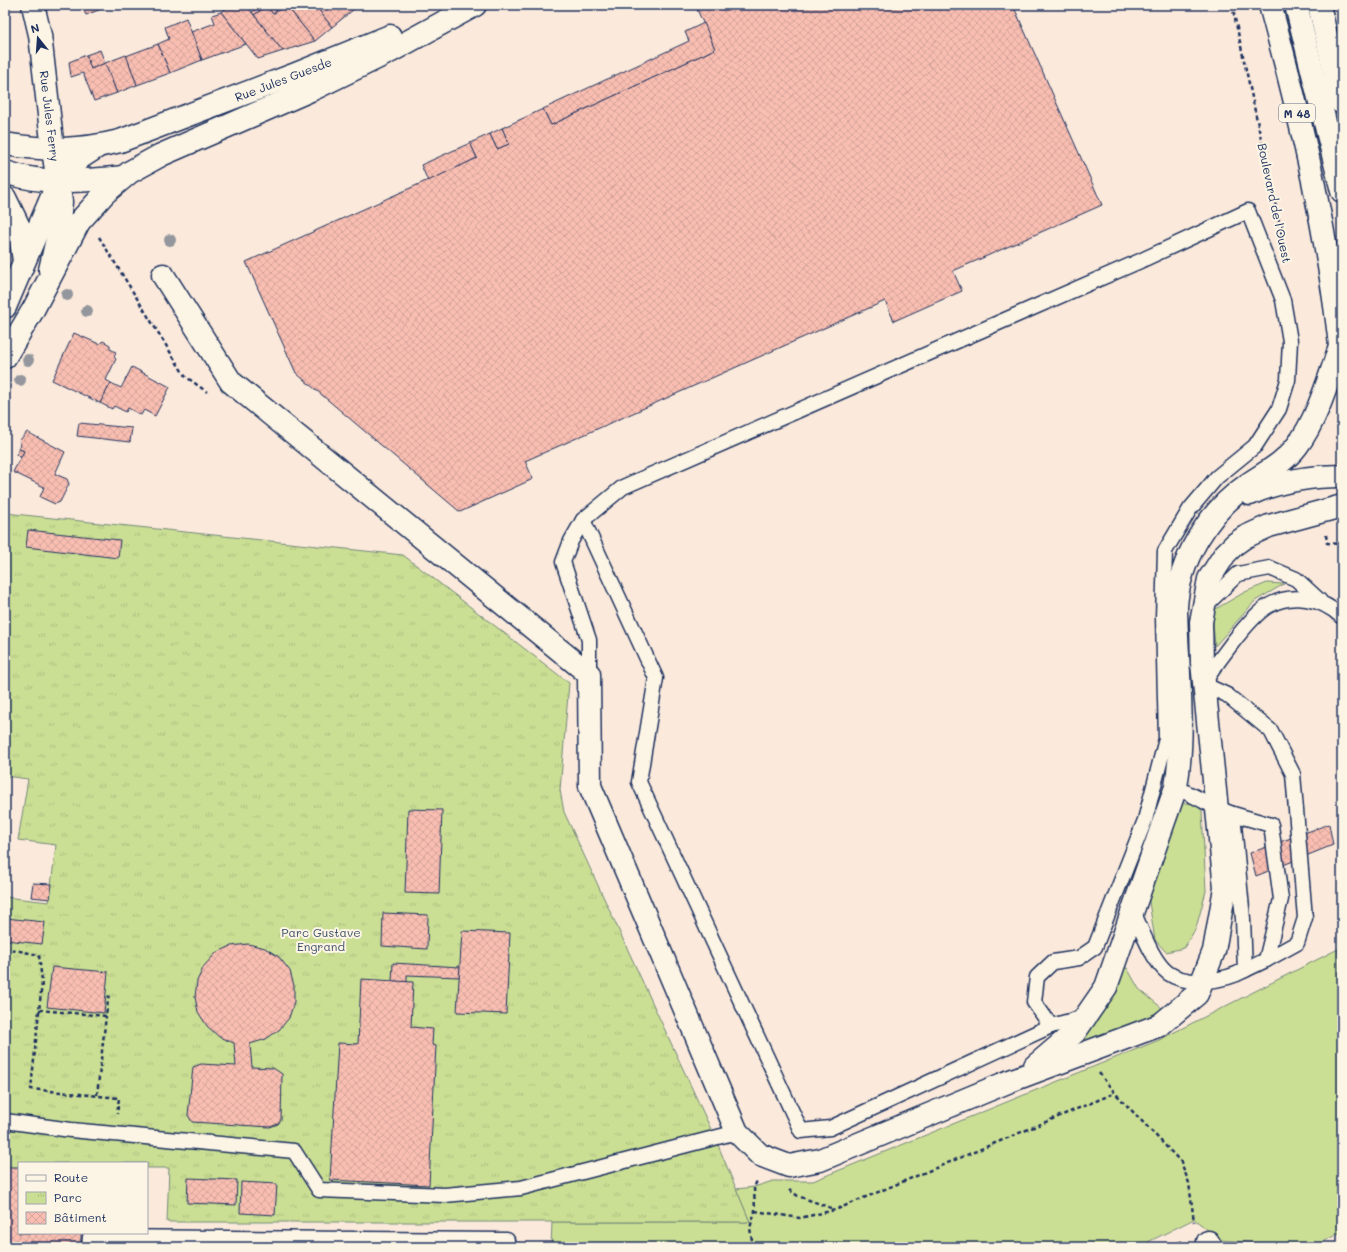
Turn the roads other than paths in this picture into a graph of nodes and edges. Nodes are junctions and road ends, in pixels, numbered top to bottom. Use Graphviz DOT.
graph roads {
  1 [pos="33,5"];
  2 [pos="467,5"];
  3 [pos="475,5"];
  4 [pos="1270,5"];
  5 [pos="1296,5"];
  6 [pos="1319,5"];
  7 [pos="1342,102"];
  8 [pos="5,144"];
  9 [pos="98,147"];
  10 [pos="53,150"];
  11 [pos="5,172"];
  12 [pos="123,177"];
  13 [pos="59,180"];
  14 [pos="1342,191"];
  15 [pos="5,198"];
  16 [pos="24,261"];
  17 [pos="164,275"];
  18 [pos="48,279"];
  19 [pos="5,307"];
  20 [pos="1341,355"];
  21 [pos="5,358"];
  22 [pos="1342,476"];
  23 [pos="1342,506"];
  24 [pos="583,520"];
  25 [pos="1208,524"];
  26 [pos="1323,603"];
  27 [pos="1202,609"];
  28 [pos="1342,617"];
  29 [pos="589,674"];
  30 [pos="1203,684"];
  31 [pos="1176,787"];
  32 [pos="1225,811"];
  33 [pos="1132,909"];
  34 [pos="1266,960"];
  35 [pos="1245,970"];
  36 [pos="1202,981"];
  37 [pos="1085,1017"];
  38 [pos="1052,1026"];
  39 [pos="1010,1081"];
  40 [pos="5,1121"];
  41 [pos="737,1132"];
  42 [pos="89,1247"];
  43 [pos="507,1247"];
  1 -- 10 [label="street, Rue Jules Ferry"];
  2 -- 9 [label="street, Rue Jules Guesde"];
  3 -- 12 [label="street, Rue Jules Guesde"];
  4 -- 20 [label="street, M 48"];
  5 -- 14 [label="street, M 48"];
  6 -- 7 [label="street"];
  8 -- 10 [label="street, Rue Jules Guesde"];
  9 -- 10 [label="street, Rue Jules Guesde"];
  9 -- 13 [label="street, Rue Jules Guesde"];
  10 -- 13 [label="street, Rue Jules Ferry"];
  11 -- 13 [label="street"];
  12 -- 13 [label="street, Rue Jules Guesde"];
  12 -- 18 [label="street, Rue Jules Guesde"];
  13 -- 16 [label="street"];
  13 -- 18 [label="street, Rue Jules Guesde"];
  15 -- 16 [label="street"];
  16 -- 19 [label="street"];
  17 -- 29 [label="street"];
  18 -- 21 [label="street, Rue Jules Guesde"];
  20 -- 25 [label="street"];
  22 -- 25 [label="street"];
  23 -- 27 [label="street"];
  24 -- 29 [label="lane"];
  24 -- 38 [label="lane"];
  24 -- 38 [label="lane"];
  25 -- 31 [label="street"];
  26 -- 27 [label="lane"];
  26 -- 28 [label="lane"];
  26 -- 30 [label="lane"];
  27 -- 30 [label="street"];
  29 -- 41 [label="street"];
  30 -- 32 [label="street"];
  30 -- 34 [label="lane"];
  31 -- 32 [label="lane"];
  31 -- 33 [label="street"];
  32 -- 34 [label="lane"];
  32 -- 35 [label="lane"];
  32 -- 36 [label="street"];
  33 -- 36 [label="lane"];
  33 -- 37 [label="street"];
  34 -- 35 [label="lane"];
  35 -- 36 [label="lane"];
  36 -- 39 [label="street"];
  37 -- 38 [label="lane"];
  37 -- 39 [label="street"];
  39 -- 41 [label="street"];
  40 -- 41 [label="lane"];
  42 -- 43 [label="lane"];
}
